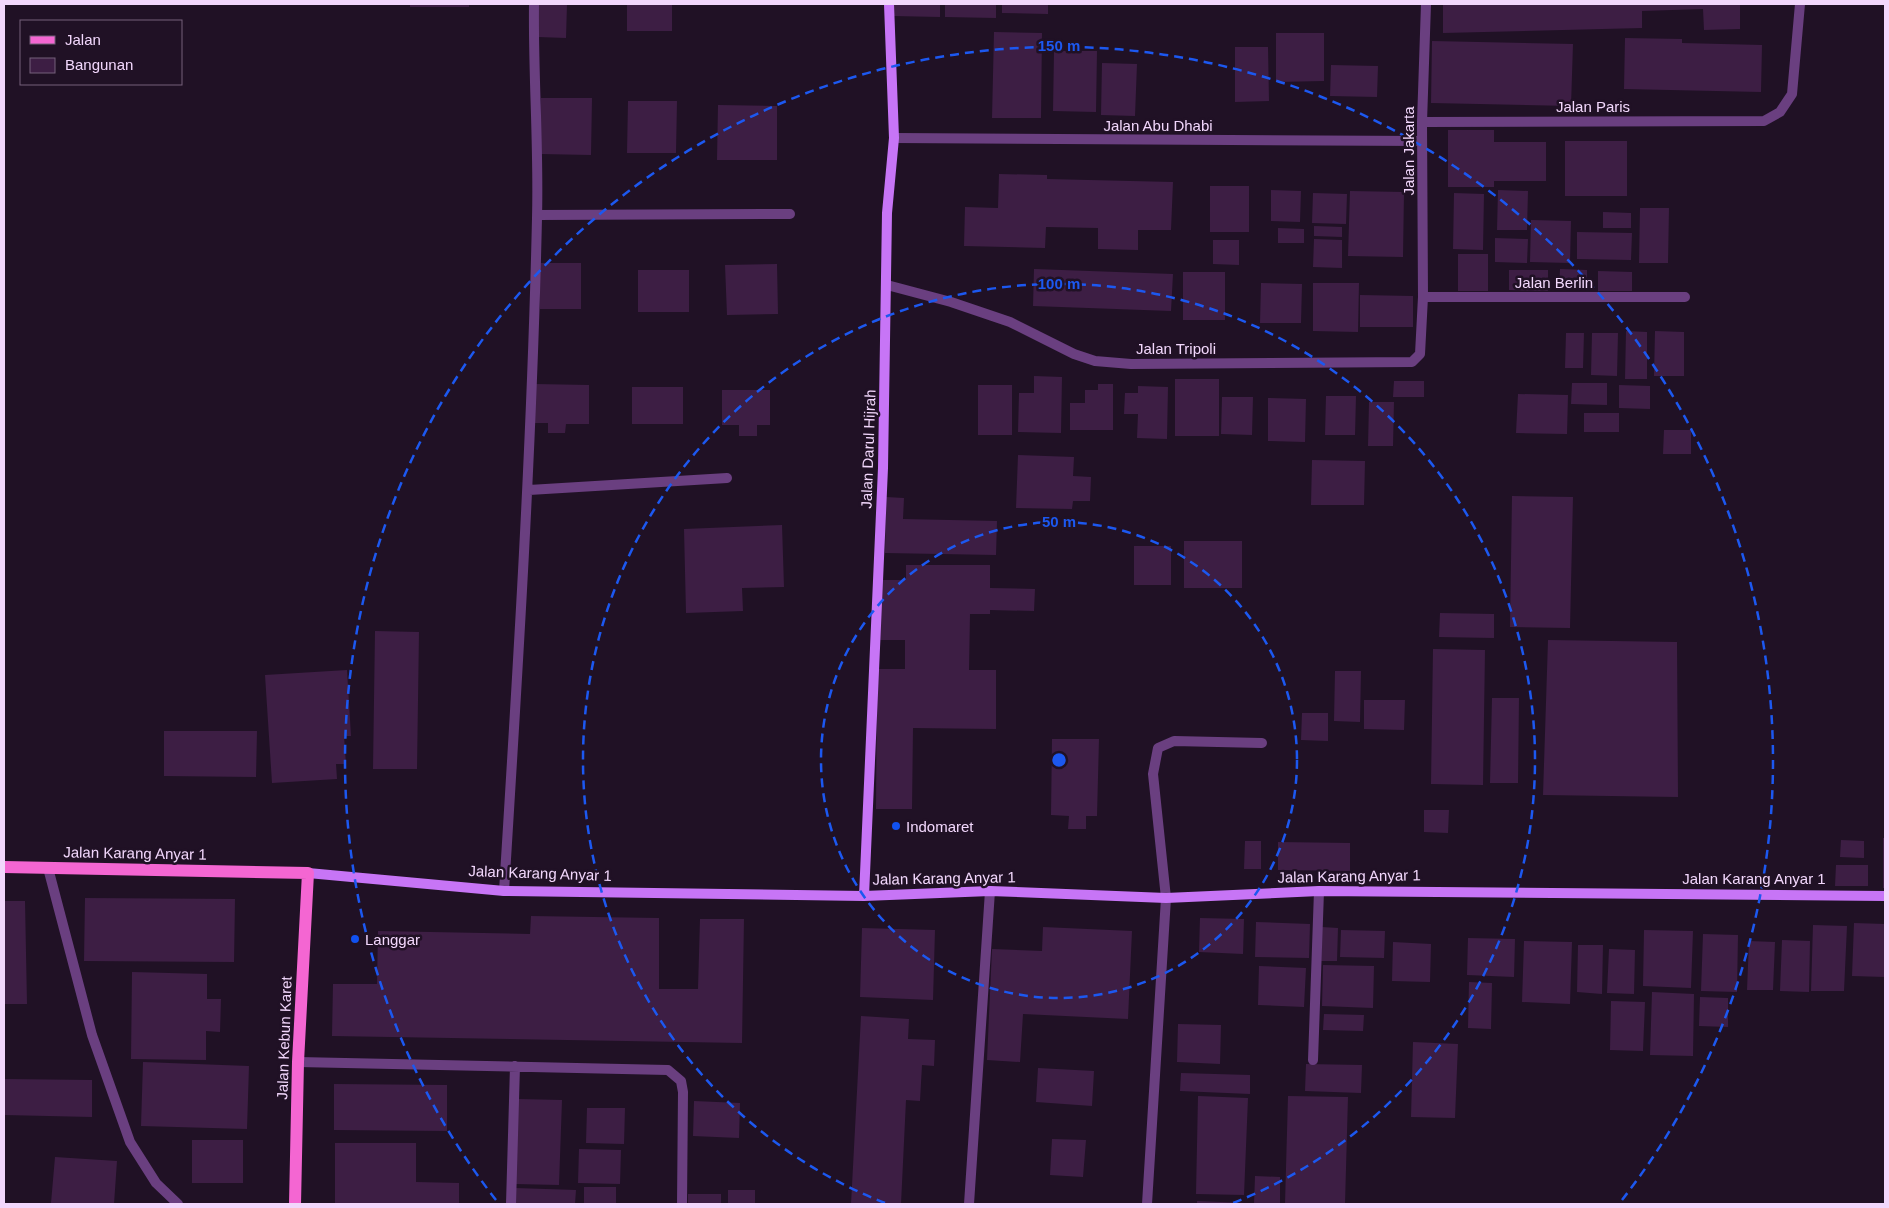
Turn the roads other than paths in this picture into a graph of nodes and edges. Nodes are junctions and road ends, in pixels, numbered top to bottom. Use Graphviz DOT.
graph roads {
  1 [pos="534,4"];
  2 [pos="890,4"];
  3 [pos="1426,4"];
  4 [pos="1800,4"];
  5 [pos="1422,122"];
  6 [pos="894,138"];
  7 [pos="1422,141"];
  8 [pos="790,214"];
  9 [pos="537,215"];
  10 [pos="887,285"];
  11 [pos="1685,297"];
  12 [pos="1423,298"];
  13 [pos="726,478"];
  14 [pos="529,490"];
  15 [pos="1262,743"];
  16 [pos="4,867"];
  17 [pos="48,868"];
  18 [pos="308,873"];
  19 [pos="504,891"];
  20 [pos="990,891"];
  21 [pos="1318,891"];
  22 [pos="864,896"];
  23 [pos="1885,896"];
  24 [pos="1166,898"];
  25 [pos="1313,1060"];
  26 [pos="298,1062"];
  27 [pos="515,1066"];
  28 [pos="178,1204"];
  29 [pos="295,1204"];
  30 [pos="511,1204"];
  31 [pos="682,1204"];
  32 [pos="969,1204"];
  33 [pos="1147,1204"];
  1 -- 9 [label="street"];
  2 -- 6 [label="main road, Jalan Darul Hijrah"];
  3 -- 5 [label="street, Jalan Jakarta"];
  4 -- 5 [label="street, Jalan Paris"];
  5 -- 7 [label="street, Jalan Jakarta"];
  6 -- 7 [label="street, Jalan Abu Dhabi"];
  6 -- 10 [label="main road, Jalan Darul Hijrah"];
  7 -- 12 [label="street, Jalan Jakarta"];
  8 -- 9 [label="street"];
  9 -- 14 [label="street"];
  10 -- 12 [label="street, Jalan Tripoli"];
  10 -- 22 [label="main road, Jalan Darul Hijrah"];
  11 -- 12 [label="street, Jalan Berlin"];
  13 -- 14 [label="street"];
  14 -- 19 [label="street"];
  15 -- 24 [label="street"];
  16 -- 17 [label="main road, Jalan Karang Anyar 1"];
  17 -- 18 [label="main road, Jalan Karang Anyar 1"];
  17 -- 28 [label="street"];
  18 -- 19 [label="main road, Jalan Karang Anyar 1"];
  18 -- 26 [label="main road, Jalan Kebun Karet"];
  19 -- 22 [label="main road, Jalan Karang Anyar 1"];
  20 -- 22 [label="main road, Jalan Karang Anyar 1"];
  20 -- 24 [label="main road, Jalan Karang Anyar 1"];
  20 -- 32 [label="street"];
  21 -- 23 [label="main road, Jalan Karang Anyar 1"];
  21 -- 24 [label="main road, Jalan Karang Anyar 1"];
  21 -- 25 [label="street"];
  24 -- 33 [label="street"];
  26 -- 27 [label="street"];
  26 -- 29 [label="main road, Jalan Kebun Karet"];
  27 -- 30 [label="street"];
  27 -- 31 [label="street"];
}
